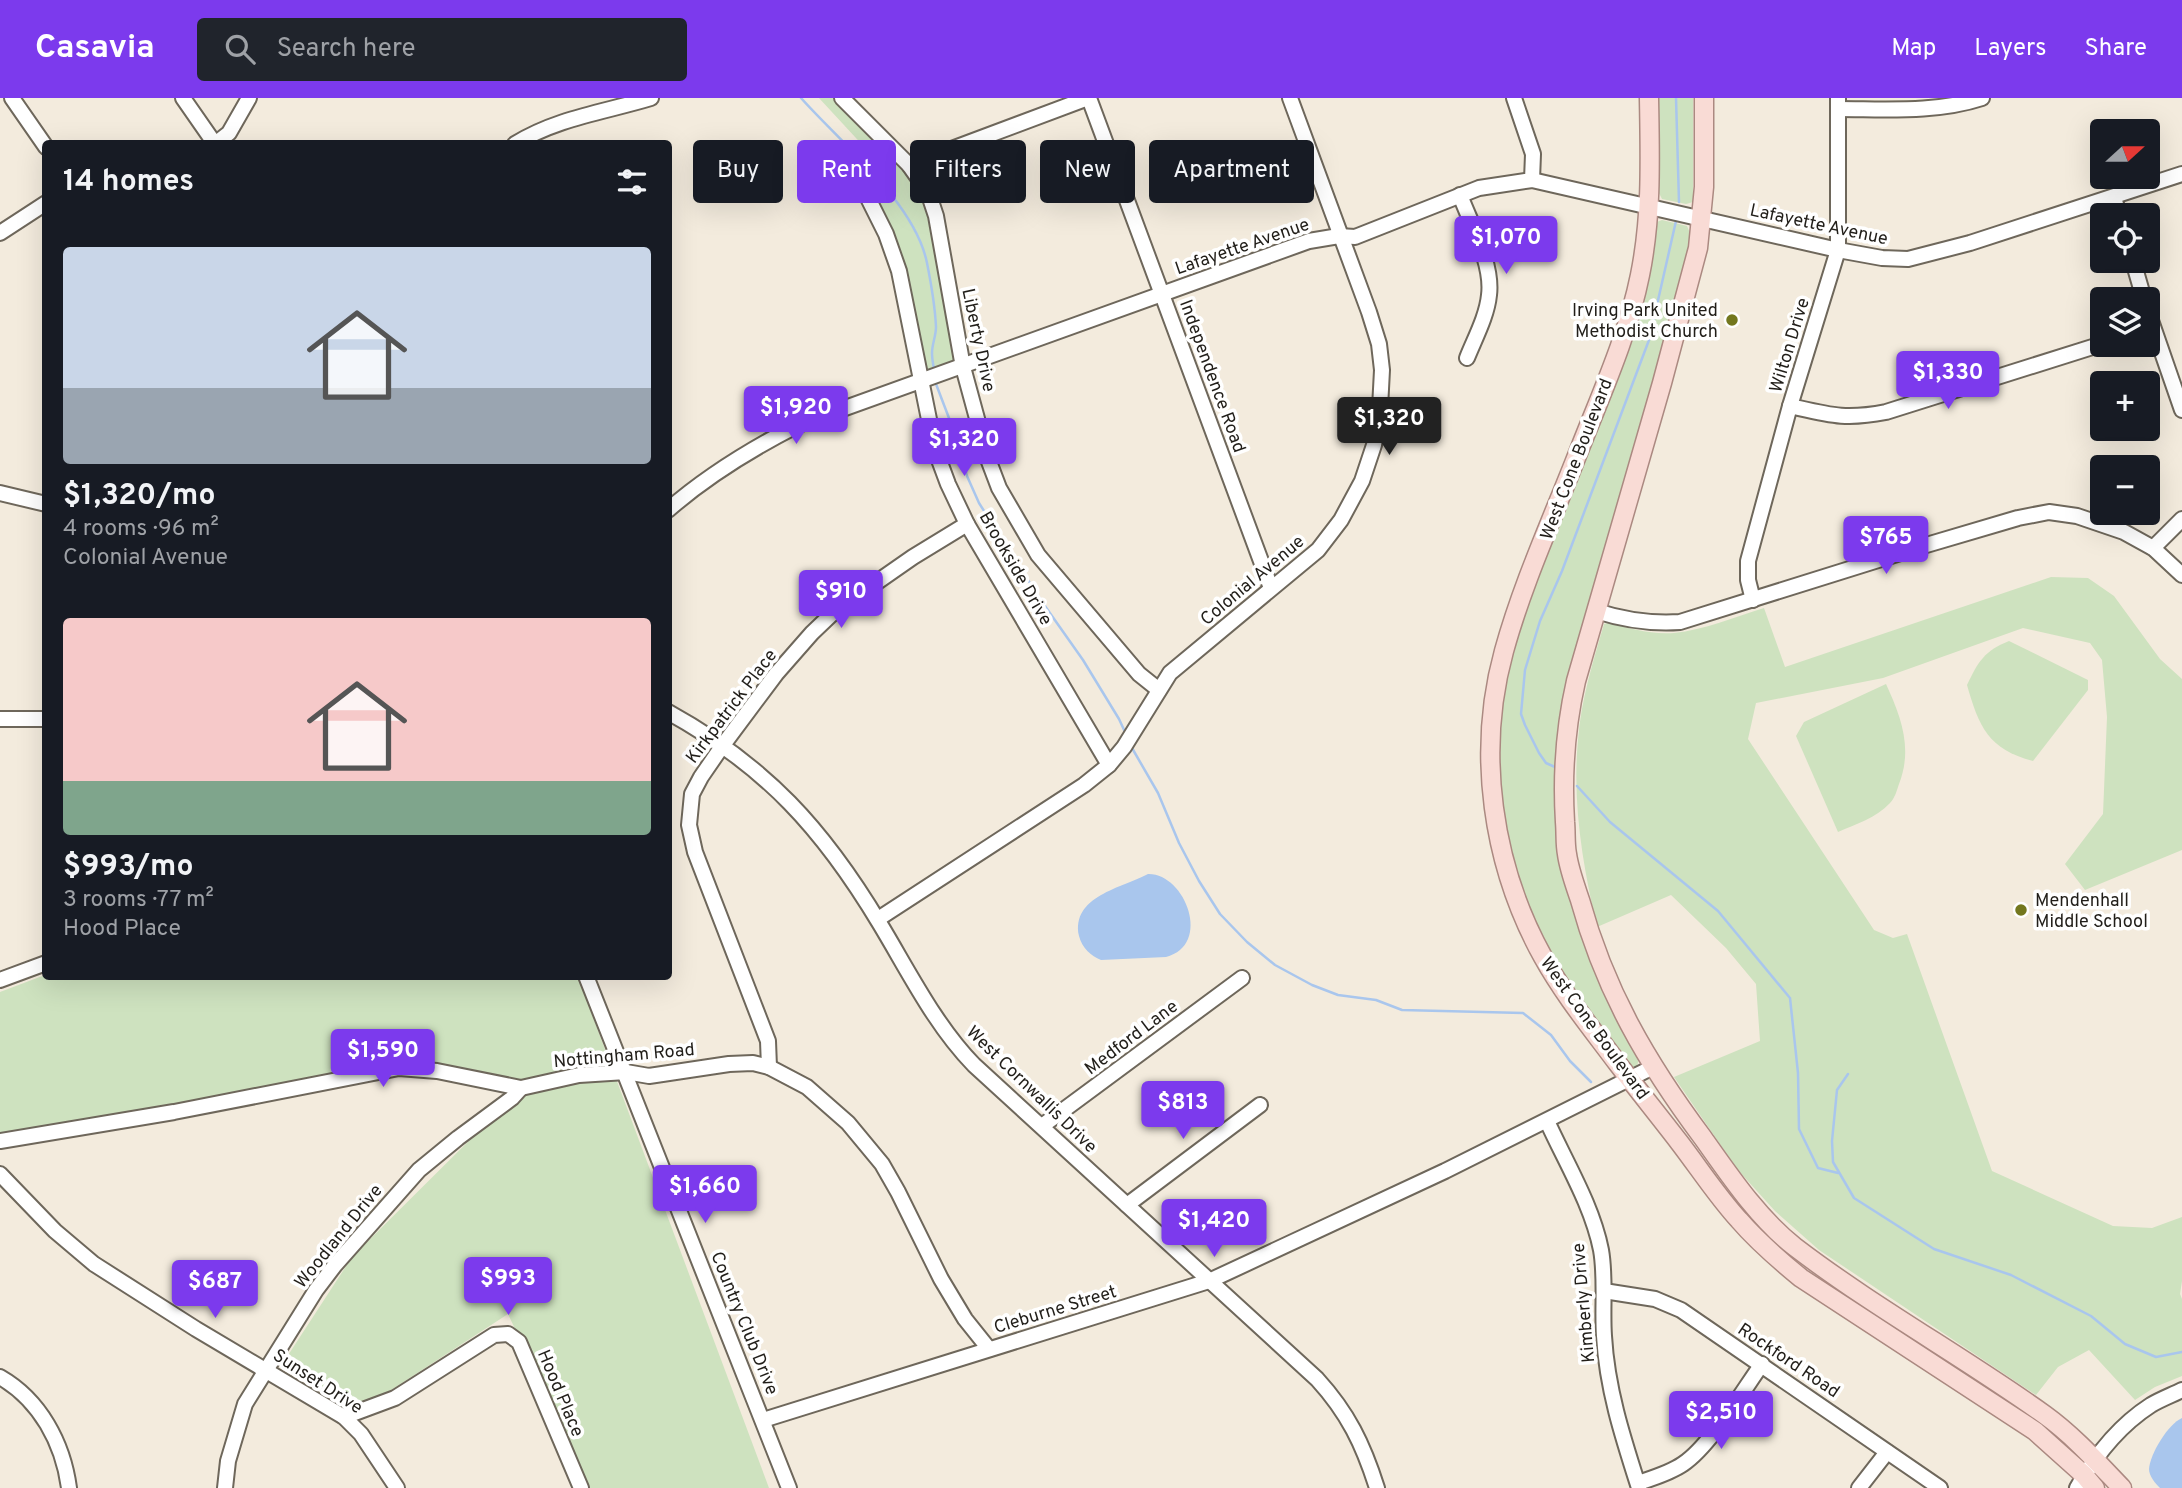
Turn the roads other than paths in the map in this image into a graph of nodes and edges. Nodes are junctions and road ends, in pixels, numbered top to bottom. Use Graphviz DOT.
graph roads {
  1 [pos="12,98"];
  2 [pos="183,98"];
  3 [pos="249,98"];
  4 [pos="651,98"];
  5 [pos="842,98"];
  6 [pos="1089,98"];
  7 [pos="1290,98"];
  8 [pos="1514,98"];
  9 [pos="1649,98"];
  10 [pos="1704,98"];
  11 [pos="1982,98"];
  12 [pos="1838,104"];
  13 [pos="212,140"];
  14 [pos="220,140"];
  15 [pos="522,140"];
  16 [pos="42,141"];
  17 [pos="909,165"];
  18 [pos="2182,174"];
  19 [pos="1532,180"];
  20 [pos="1460,195"];
  21 [pos="2114,197"];
  22 [pos="870,203"];
  23 [pos="2116,203"];
  24 [pos="42,206"];
  25 [pos="1650,206"];
  26 [pos="1702,219"];
  27 [pos="0,233"];
  28 [pos="1339,236"];
  29 [pos="1838,250"];
  30 [pos="1163,294"];
  31 [pos="2090,348"];
  32 [pos="2160,354"];
  33 [pos="1467,358"];
  34 [pos="963,367"];
  35 [pos="921,381"];
  36 [pos="1790,405"];
  37 [pos="2182,410"];
  38 [pos="0,493"];
  39 [pos="42,503"];
  40 [pos="672,506"];
  41 [pos="2182,519"];
  42 [pos="967,524"];
  43 [pos="2153,548"];
  44 [pos="2182,575"];
  45 [pos="1271,588"];
  46 [pos="1753,600"];
  47 [pos="1596,611"];
  48 [pos="1160,690"];
  49 [pos="672,714"];
  50 [pos="0,719"];
  51 [pos="42,719"];
  52 [pos="723,745"];
  53 [pos="1109,765"];
  54 [pos="878,919"];
  55 [pos="42,964"];
  56 [pos="1242,978"];
  57 [pos="0,980"];
  58 [pos="588,980"];
  59 [pos="769,1067"];
  60 [pos="1653,1067"];
  61 [pos="626,1072"];
  62 [pos="1629,1079"];
  63 [pos="521,1088"];
  64 [pos="1260,1105"];
  65 [pos="1547,1121"];
  66 [pos="1042,1126"];
  67 [pos="0,1141"];
  68 [pos="0,1174"];
  69 [pos="1127,1205"];
  70 [pos="1209,1281"];
  71 [pos="1604,1291"];
  72 [pos="989,1349"];
  73 [pos="1762,1364"];
  74 [pos="266,1370"];
  75 [pos="0,1377"];
  76 [pos="2182,1390"];
  77 [pos="344,1417"];
  78 [pos="763,1420"];
  79 [pos="1887,1452"];
  80 [pos="2095,1460"];
  81 [pos="2085,1484"];
  82 [pos="1638,1485"];
  83 [pos="69,1488"];
  84 [pos="225,1488"];
  85 [pos="397,1488"];
  86 [pos="581,1488"];
  87 [pos="789,1488"];
  88 [pos="1377,1488"];
  89 [pos="1859,1488"];
  90 [pos="1940,1488"];
  91 [pos="2122,1488"];
  1 -- 16 [label="street"];
  2 -- 13 [label="street"];
  3 -- 14 [label="street"];
  4 -- 15 [label="street"];
  5 -- 17 [label="street, Liberty Drive"];
  6 -- 17 [label="street"];
  6 -- 30 [label="street, Independence Road"];
  7 -- 28 [label="street, Colonial Avenue"];
  8 -- 19 [label="street"];
  9 -- 25 [label="main road, West Cone Boulevard"];
  10 -- 26 [label="main road, West Cone Boulevard"];
  11 -- 12 [label="street"];
  12 -- 29 [label="street, Wilton Drive"];
  17 -- 34 [label="street, Liberty Drive"];
  18 -- 21 [label="street, Lafayette Avenue"];
  19 -- 20 [label="street, Lafayette Avenue"];
  19 -- 25 [label="street, Lafayette Avenue"];
  20 -- 28 [label="street, Lafayette Avenue"];
  20 -- 33 [label="street"];
  21 -- 23 [label="street"];
  21 -- 29 [label="street, Lafayette Avenue"];
  22 -- 35 [label="street, Brookside Drive"];
  24 -- 27 [label="street"];
  25 -- 26 [label="street, Lafayette Avenue"];
  25 -- 62 [label="main road, West Cone Boulevard"];
  26 -- 29 [label="street, Lafayette Avenue"];
  26 -- 47 [label="main road, West Cone Boulevard"];
  28 -- 30 [label="street, Lafayette Avenue"];
  28 -- 45 [label="street, Colonial Avenue"];
  29 -- 36 [label="street, Wilton Drive"];
  30 -- 34 [label="street, Lafayette Avenue"];
  30 -- 45 [label="street, Independence Road"];
  31 -- 36 [label="street"];
  32 -- 37 [label="street"];
  34 -- 35 [label="street, Lafayette Avenue"];
  34 -- 48 [label="street, Liberty Drive"];
  35 -- 40 [label="street, Lafayette Avenue"];
  35 -- 42 [label="street, Brookside Drive"];
  36 -- 46 [label="street, Wilton Drive"];
  38 -- 39 [label="street"];
  41 -- 43 [label="street"];
  42 -- 52 [label="street, Kirkpatrick Place"];
  42 -- 53 [label="street, Brookside Drive"];
  43 -- 44 [label="street"];
  43 -- 46 [label="street"];
  45 -- 48 [label="street, Colonial Avenue"];
  46 -- 47 [label="street"];
  47 -- 60 [label="main road, West Cone Boulevard"];
  48 -- 53 [label="street, Colonial Avenue"];
  49 -- 52 [label="street, West Cornwallis Drive"];
  50 -- 51 [label="street"];
  52 -- 54 [label="street, West Cornwallis Drive"];
  52 -- 59 [label="street, Kirkpatrick Place"];
  53 -- 54 [label="street, Colonial Avenue"];
  54 -- 66 [label="street, West Cornwallis Drive"];
  55 -- 57 [label="street"];
  56 -- 66 [label="street, Medford Lane"];
  58 -- 61 [label="street, Country Club Drive"];
  59 -- 61 [label="street, Nottingham Road"];
  59 -- 72 [label="street, Nottingham Road"];
  60 -- 62 [label="street, Cleburne Street"];
  60 -- 80 [label="main road, West Cone Boulevard"];
  61 -- 63 [label="street, Nottingham Road"];
  61 -- 78 [label="street, Country Club Drive"];
  62 -- 65 [label="street, Cleburne Street"];
  62 -- 81 [label="main road, West Cone Boulevard"];
  63 -- 67 [label="street, Nottingham Road"];
  63 -- 74 [label="street, Woodland Drive"];
  64 -- 69 [label="street"];
  65 -- 70 [label="street, Cleburne Street"];
  65 -- 71 [label="street, Kimberly Drive"];
  66 -- 69 [label="street, West Cornwallis Drive"];
  68 -- 74 [label="street, Sunset Drive"];
  69 -- 70 [label="street, West Cornwallis Drive"];
  70 -- 72 [label="street, Cleburne Street"];
  70 -- 88 [label="street, West Cornwallis Drive"];
  71 -- 73 [label="street, Rockford Road"];
  71 -- 82 [label="street, Kimberly Drive"];
  72 -- 78 [label="street, Cleburne Street"];
  73 -- 79 [label="street, Rockford Road"];
  73 -- 82 [label="street"];
  74 -- 77 [label="street, Sunset Drive"];
  74 -- 84 [label="street, Woodland Drive"];
  75 -- 83 [label="street"];
  76 -- 80 [label="street"];
  77 -- 85 [label="street, Sunset Drive"];
  77 -- 86 [label="street, Hood Place"];
  78 -- 87 [label="street, Country Club Drive"];
  79 -- 89 [label="street"];
  79 -- 90 [label="street, Rockford Road"];
  80 -- 81 [label="street"];
  80 -- 91 [label="main road, West Cone Boulevard"];
}
